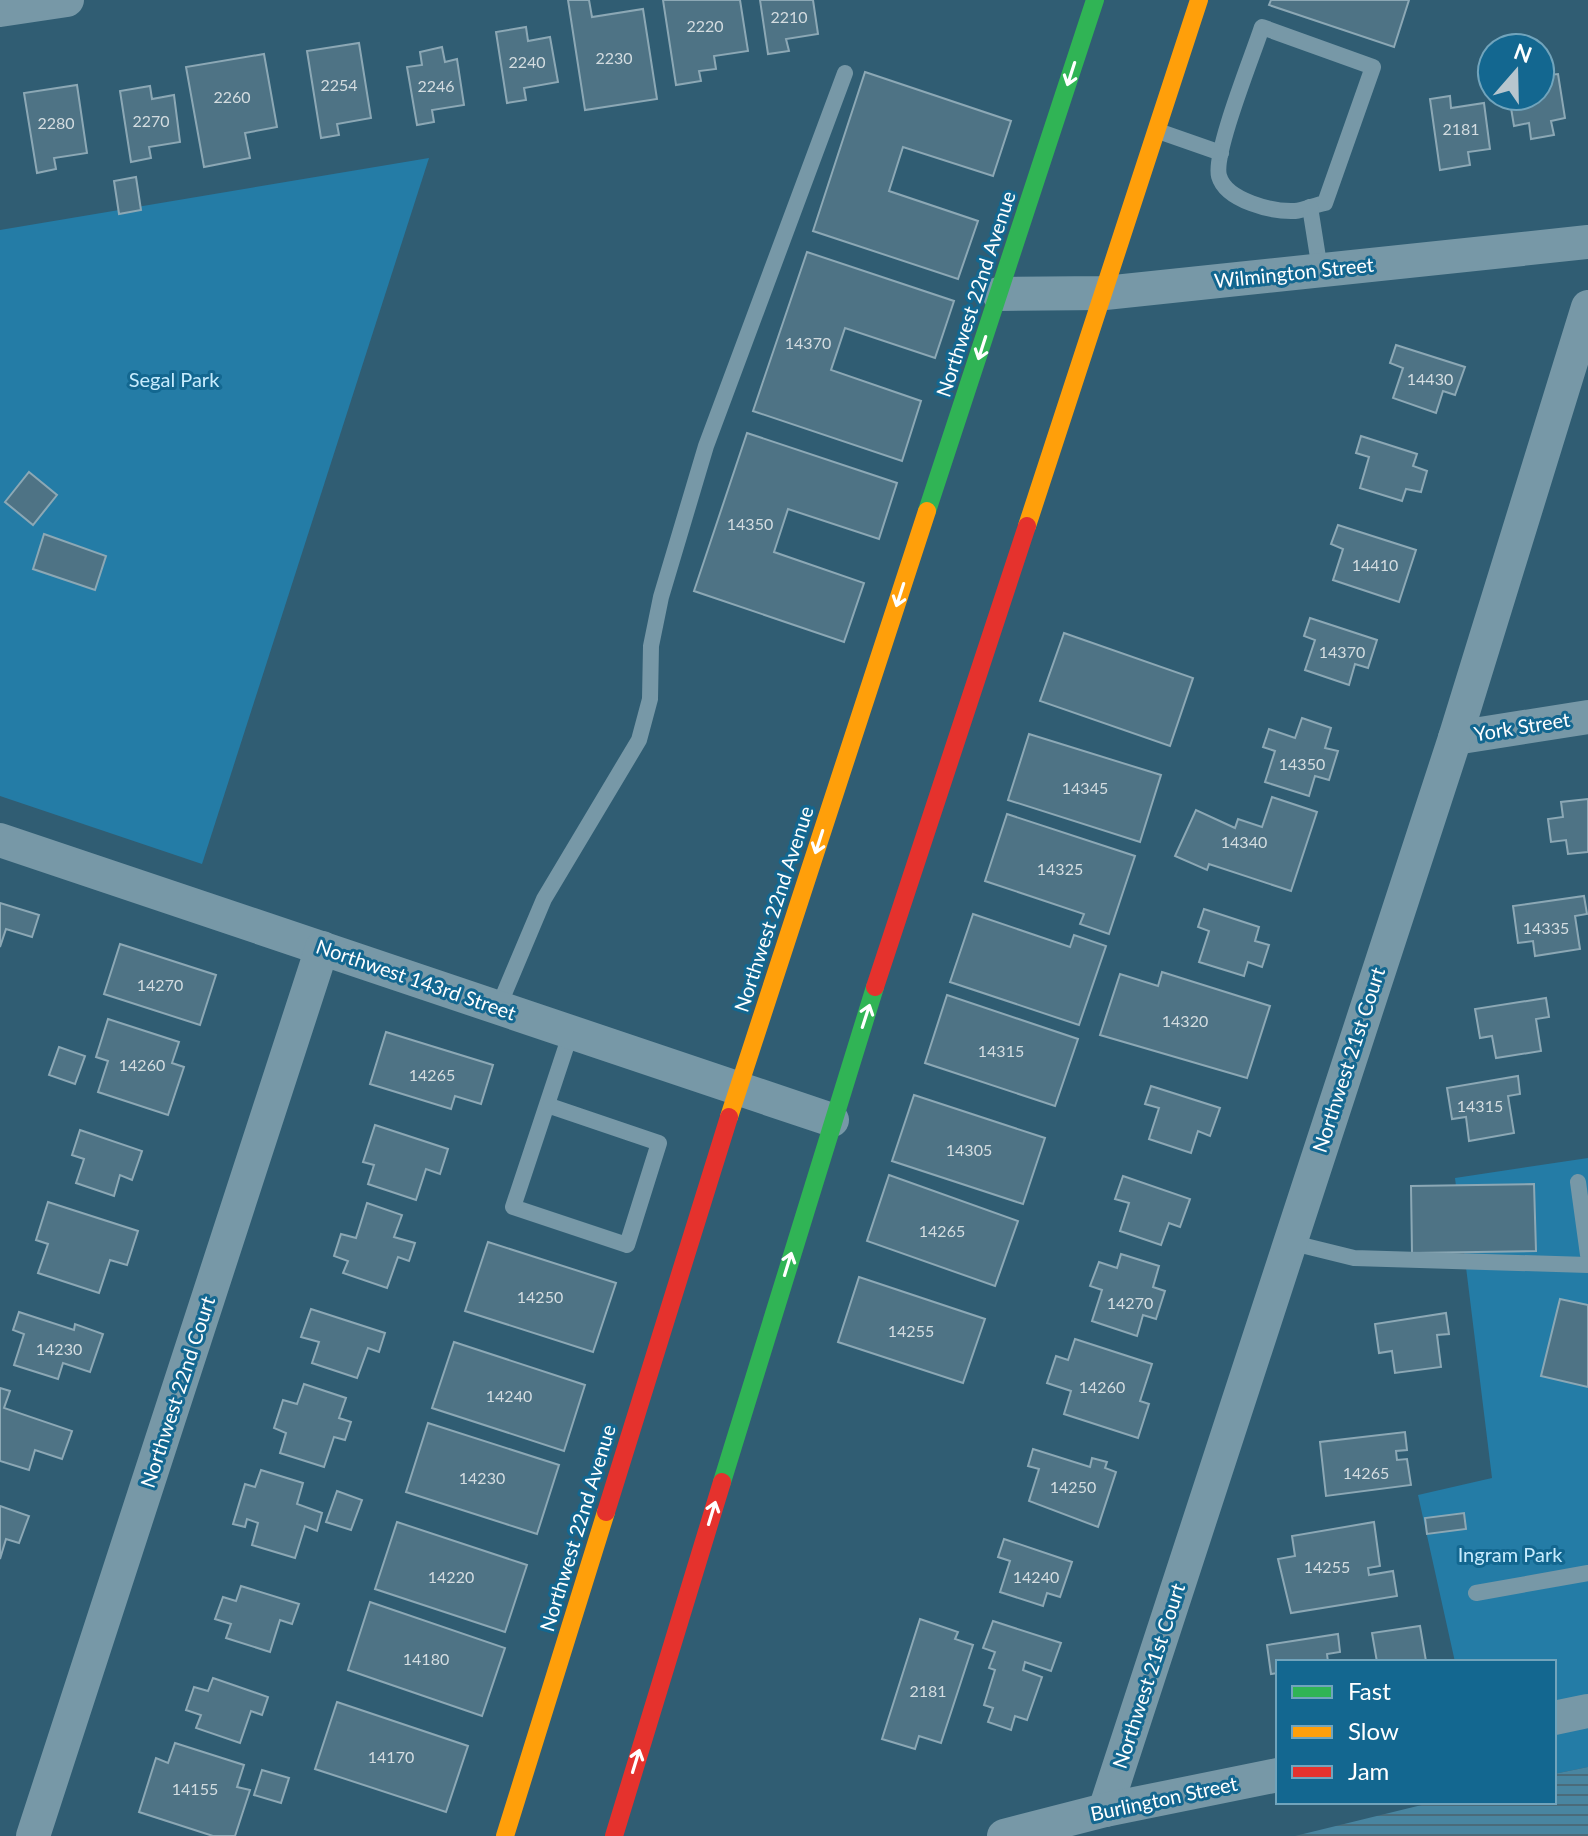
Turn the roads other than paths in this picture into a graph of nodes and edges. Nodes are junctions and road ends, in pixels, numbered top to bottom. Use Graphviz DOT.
graph roads {
  1 [pos="67,0"];
  2 [pos="1095,0"];
  3 [pos="1199,0"];
  4 [pos="0,10"];
  5 [pos="845,73"];
  6 [pos="1156,131"];
  7 [pos="1221,153"];
  8 [pos="1310,207"];
  9 [pos="1588,242"];
  10 [pos="1320,270"];
  11 [pos="1105,293"];
  12 [pos="999,294"];
  13 [pos="1588,307"];
  14 [pos="1588,717"];
  15 [pos="1455,738"];
  16 [pos="0,840"];
  17 [pos="322,948"];
  18 [pos="498,1008"];
  19 [pos="571,1032"];
  20 [pos="738,1089"];
  21 [pos="547,1105"];
  22 [pos="832,1120"];
  23 [pos="1578,1182"];
  24 [pos="1289,1242"];
  25 [pos="1588,1255"];
  26 [pos="1588,1265"];
  27 [pos="1588,1573"];
  28 [pos="1476,1593"];
  29 [pos="1588,1711"];
  30 [pos="1556,1718"];
  31 [pos="1276,1775"];
  32 [pos="1105,1810"];
  33 [pos="33,1836"];
  34 [pos="505,1836"];
  35 [pos="614,1836"];
  36 [pos="1004,1836"];
  1 -- 4 [label="street"];
  2 -- 12 [label="main road, Northwest 22nd Avenue, one-way"];
  3 -- 6 [label="main road"];
  5 -- 18 [label="lane"];
  6 -- 7 [label="lane"];
  6 -- 11 [label="main road"];
  7 -- 8 [label="lane"];
  7 -- 8 [label="lane"];
  8 -- 10 [label="lane"];
  9 -- 10 [label="street, Wilmington Street"];
  10 -- 11 [label="street, Wilmington Street"];
  11 -- 12 [label="street, Wilmington Street"];
  22 -- 11 [label="main road, one-way"];
  12 -- 20 [label="main road, Northwest 22nd Avenue, one-way"];
  13 -- 15 [label="street, Northwest 21st Court"];
  14 -- 15 [label="street, York Street"];
  15 -- 24 [label="street, Northwest 21st Court"];
  16 -- 17 [label="street, Northwest 143rd Street"];
  17 -- 18 [label="street, Northwest 143rd Street"];
  17 -- 33 [label="street, Northwest 22nd Court"];
  18 -- 19 [label="street, Northwest 143rd Street"];
  19 -- 20 [label="street, Northwest 143rd Street"];
  19 -- 21 [label="lane"];
  20 -- 22 [label="street, Northwest 143rd Street"];
  20 -- 34 [label="main road, Northwest 22nd Avenue"];
  21 -- 21 [label="lane"];
  35 -- 22 [label="main road, one-way"];
  23 -- 25 [label="lane"];
  24 -- 26 [label="lane"];
  24 -- 32 [label="street, Northwest 21st Court"];
  27 -- 28 [label="lane"];
  29 -- 30 [label="street"];
  31 -- 32 [label="street, Burlington Street"];
  32 -- 36 [label="street, Burlington Street"];
}
